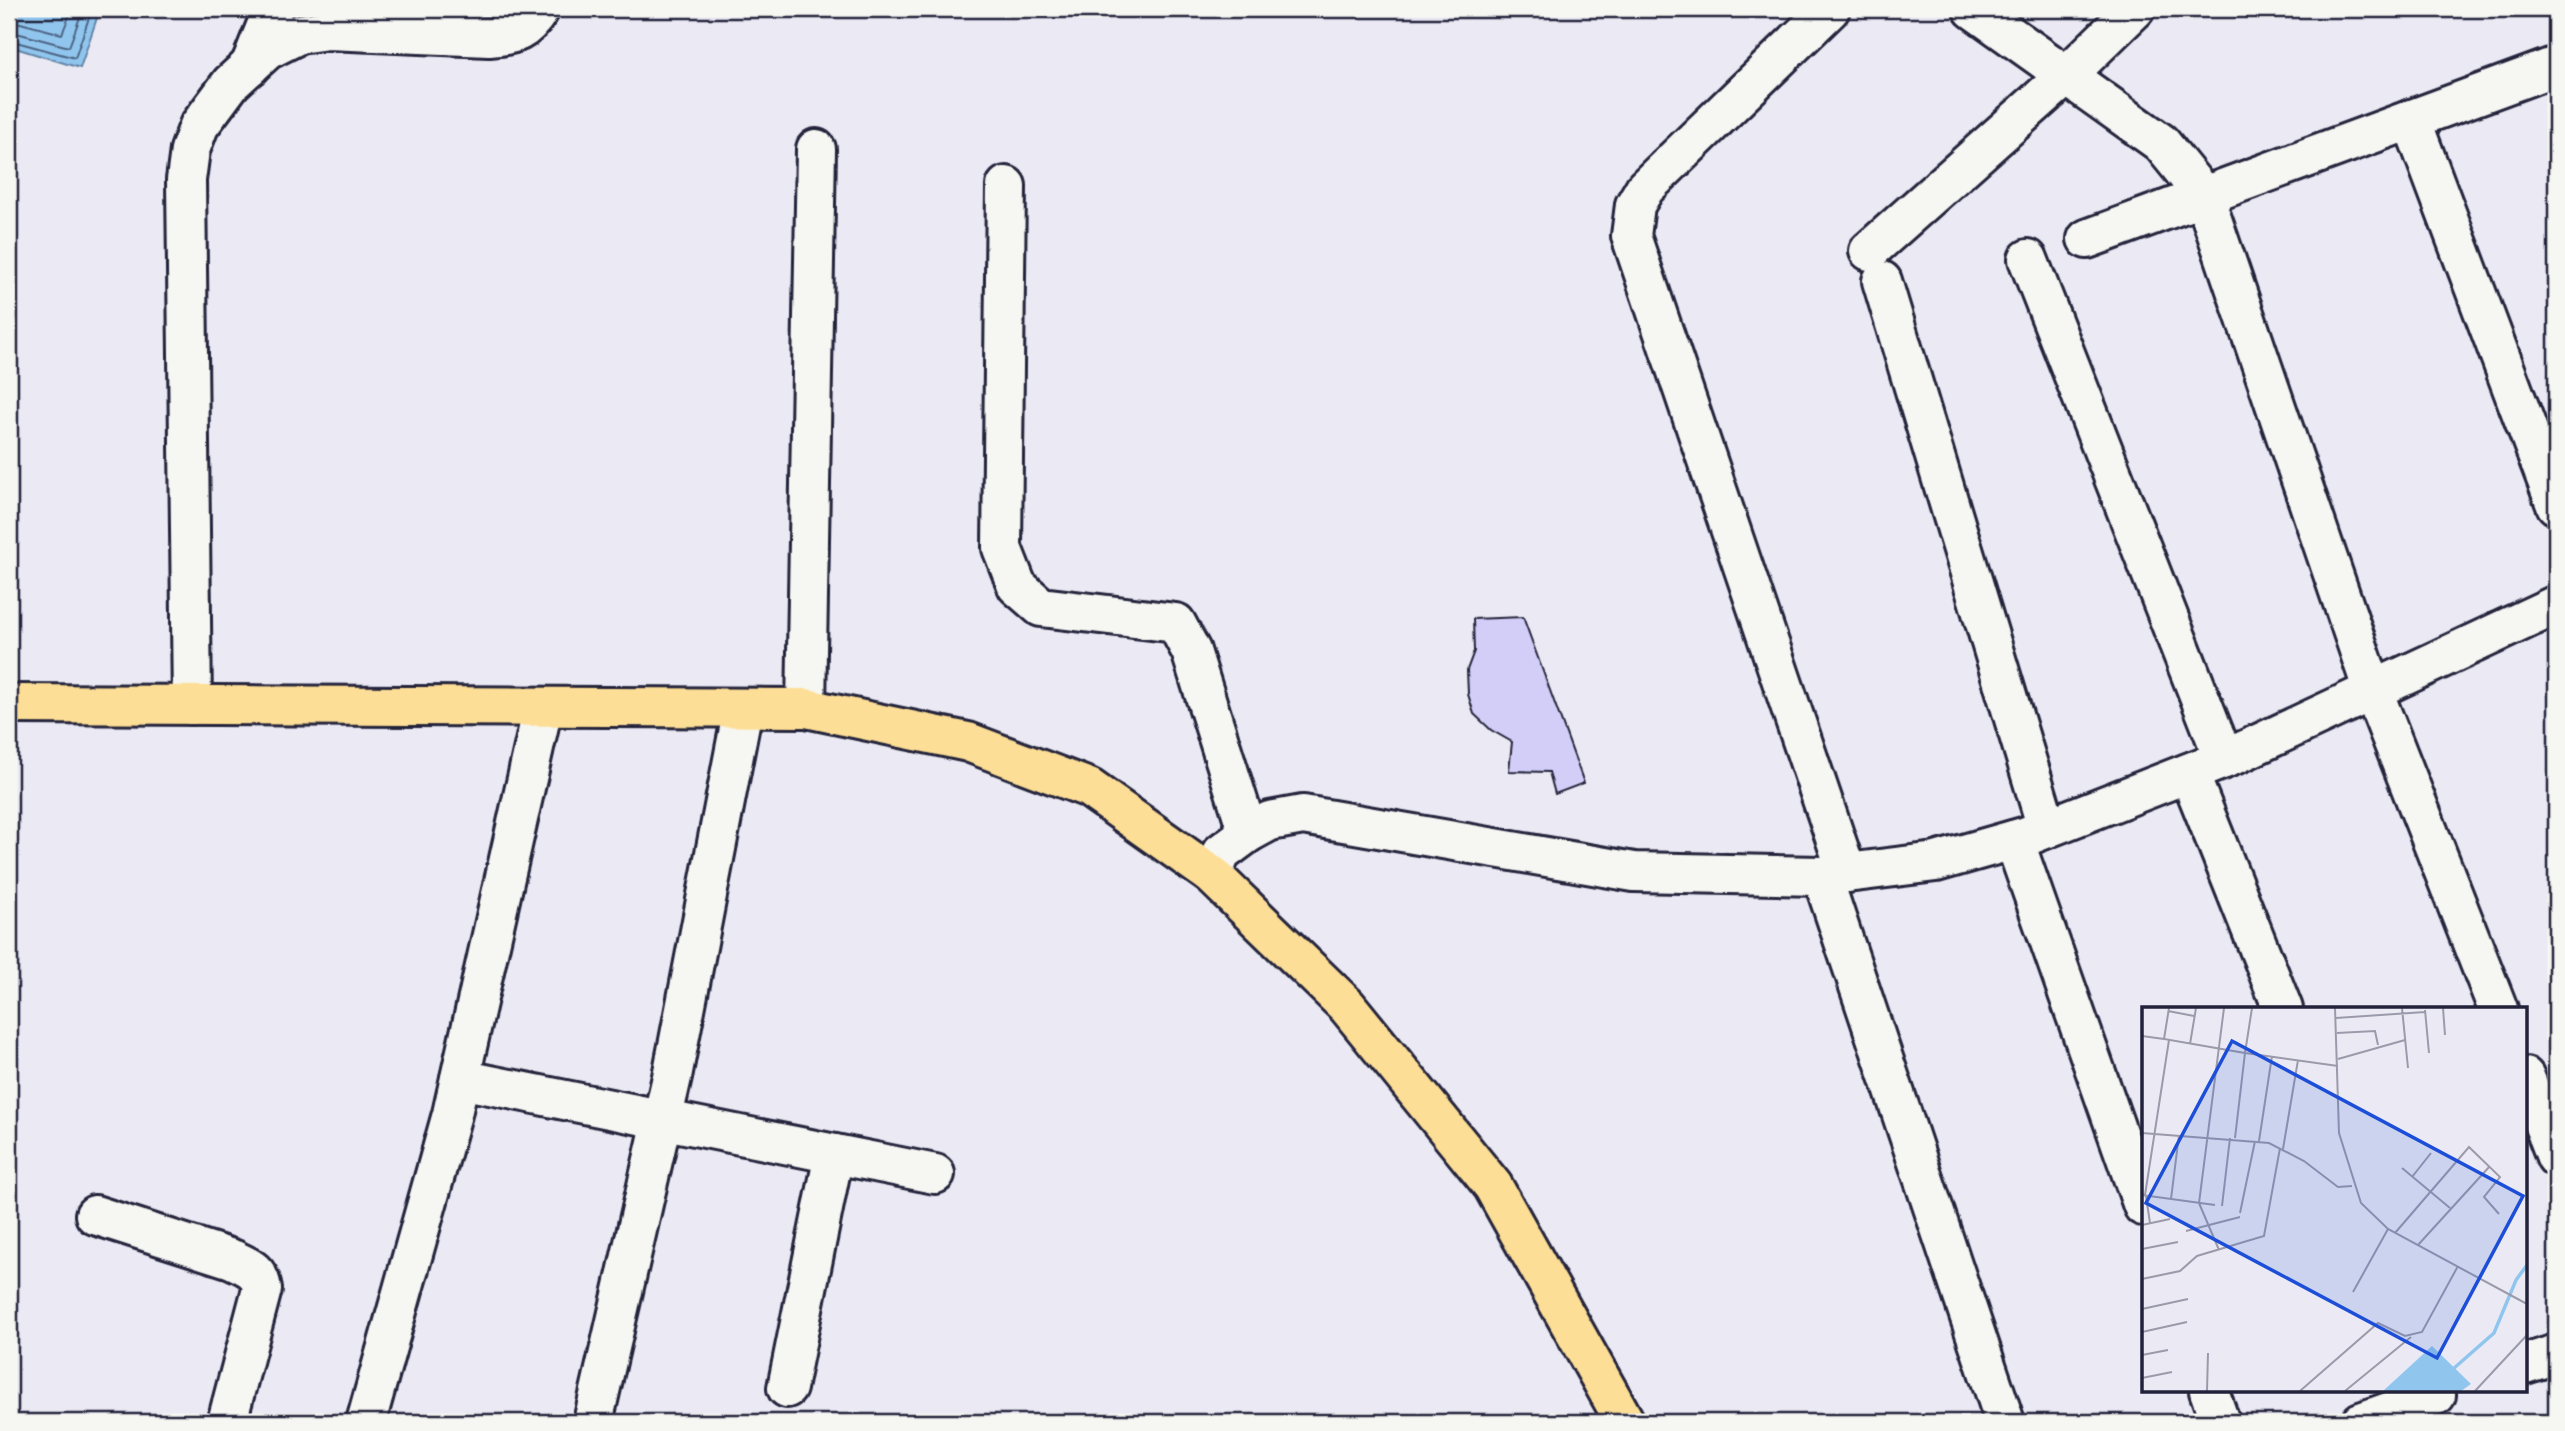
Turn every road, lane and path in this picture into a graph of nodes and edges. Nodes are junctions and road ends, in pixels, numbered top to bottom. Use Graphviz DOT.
graph roads {
  1 [pos="273,9"];
  2 [pos="540,9"];
  3 [pos="1830,9"];
  4 [pos="1973,9"];
  5 [pos="2135,9"];
  6 [pos="250,66"];
  7 [pos="2556,66"];
  8 [pos="2067,75"];
  9 [pos="2411,119"];
  10 [pos="816,149"];
  11 [pos="1006,186"];
  12 [pos="2204,196"];
  13 [pos="2087,239"];
  14 [pos="2028,258"];
  15 [pos="2556,505"];
  16 [pos="2556,605"];
  17 [pos="2373,691"];
  18 [pos="9,704"];
  19 [pos="192,705"];
  20 [pos="543,707"];
  21 [pos="743,708"];
  22 [pos="806,708"];
  23 [pos="2224,759"];
  24 [pos="2189,773"];
  25 [pos="1248,833"];
  26 [pos="2030,834"];
  27 [pos="1835,874"];
  28 [pos="1212,875"];
  29 [pos="2282,1007"];
  30 [pos="2497,1007"];
  31 [pos="460,1079"];
  32 [pos="2526,1080"];
  33 [pos="663,1120"];
  34 [pos="834,1154"];
  35 [pos="2556,1157"];
  36 [pos="935,1174"];
  37 [pos="2142,1203"];
  38 [pos="95,1215"];
  39 [pos="2556,1353"];
  40 [pos="2526,1364"];
  41 [pos="787,1388"];
  42 [pos="2209,1392"];
  43 [pos="2441,1400"];
  44 [pos="227,1422"];
  45 [pos="366,1422"];
  46 [pos="593,1422"];
  47 [pos="1625,1422"];
  48 [pos="2005,1422"];
  49 [pos="2220,1422"];
  50 [pos="2361,1422"];
  1 -- 6 [label="street"];
  2 -- 6 [label="street"];
  3 -- 27 [label="street"];
  4 -- 8 [label="street"];
  5 -- 8 [label="street"];
  6 -- 19 [label="street"];
  7 -- 9 [label="street"];
  8 -- 12 [label="street"];
  8 -- 26 [label="street"];
  9 -- 12 [label="street"];
  9 -- 15 [label="street"];
  10 -- 22 [label="street"];
  11 -- 25 [label="street"];
  12 -- 13 [label="street"];
  12 -- 17 [label="street"];
  14 -- 23 [label="street"];
  16 -- 17 [label="street"];
  17 -- 23 [label="street"];
  17 -- 30 [label="street"];
  18 -- 19 [label="main road"];
  19 -- 20 [label="main road"];
  20 -- 21 [label="main road"];
  20 -- 31 [label="street"];
  21 -- 22 [label="main road"];
  21 -- 33 [label="street"];
  22 -- 28 [label="main road"];
  23 -- 24 [label="street"];
  24 -- 26 [label="street"];
  24 -- 29 [label="street"];
  25 -- 27 [label="street"];
  25 -- 28 [label="street"];
  26 -- 27 [label="street"];
  26 -- 37 [label="street"];
  27 -- 48 [label="street"];
  28 -- 47 [label="main road"];
  31 -- 33 [label="street"];
  31 -- 45 [label="street"];
  32 -- 35 [label="street"];
  33 -- 34 [label="street"];
  33 -- 46 [label="street"];
  34 -- 36 [label="street"];
  34 -- 41 [label="street"];
  38 -- 44 [label="street"];
  39 -- 40 [label="street"];
  42 -- 49 [label="street"];
  43 -- 50 [label="street"];
}
